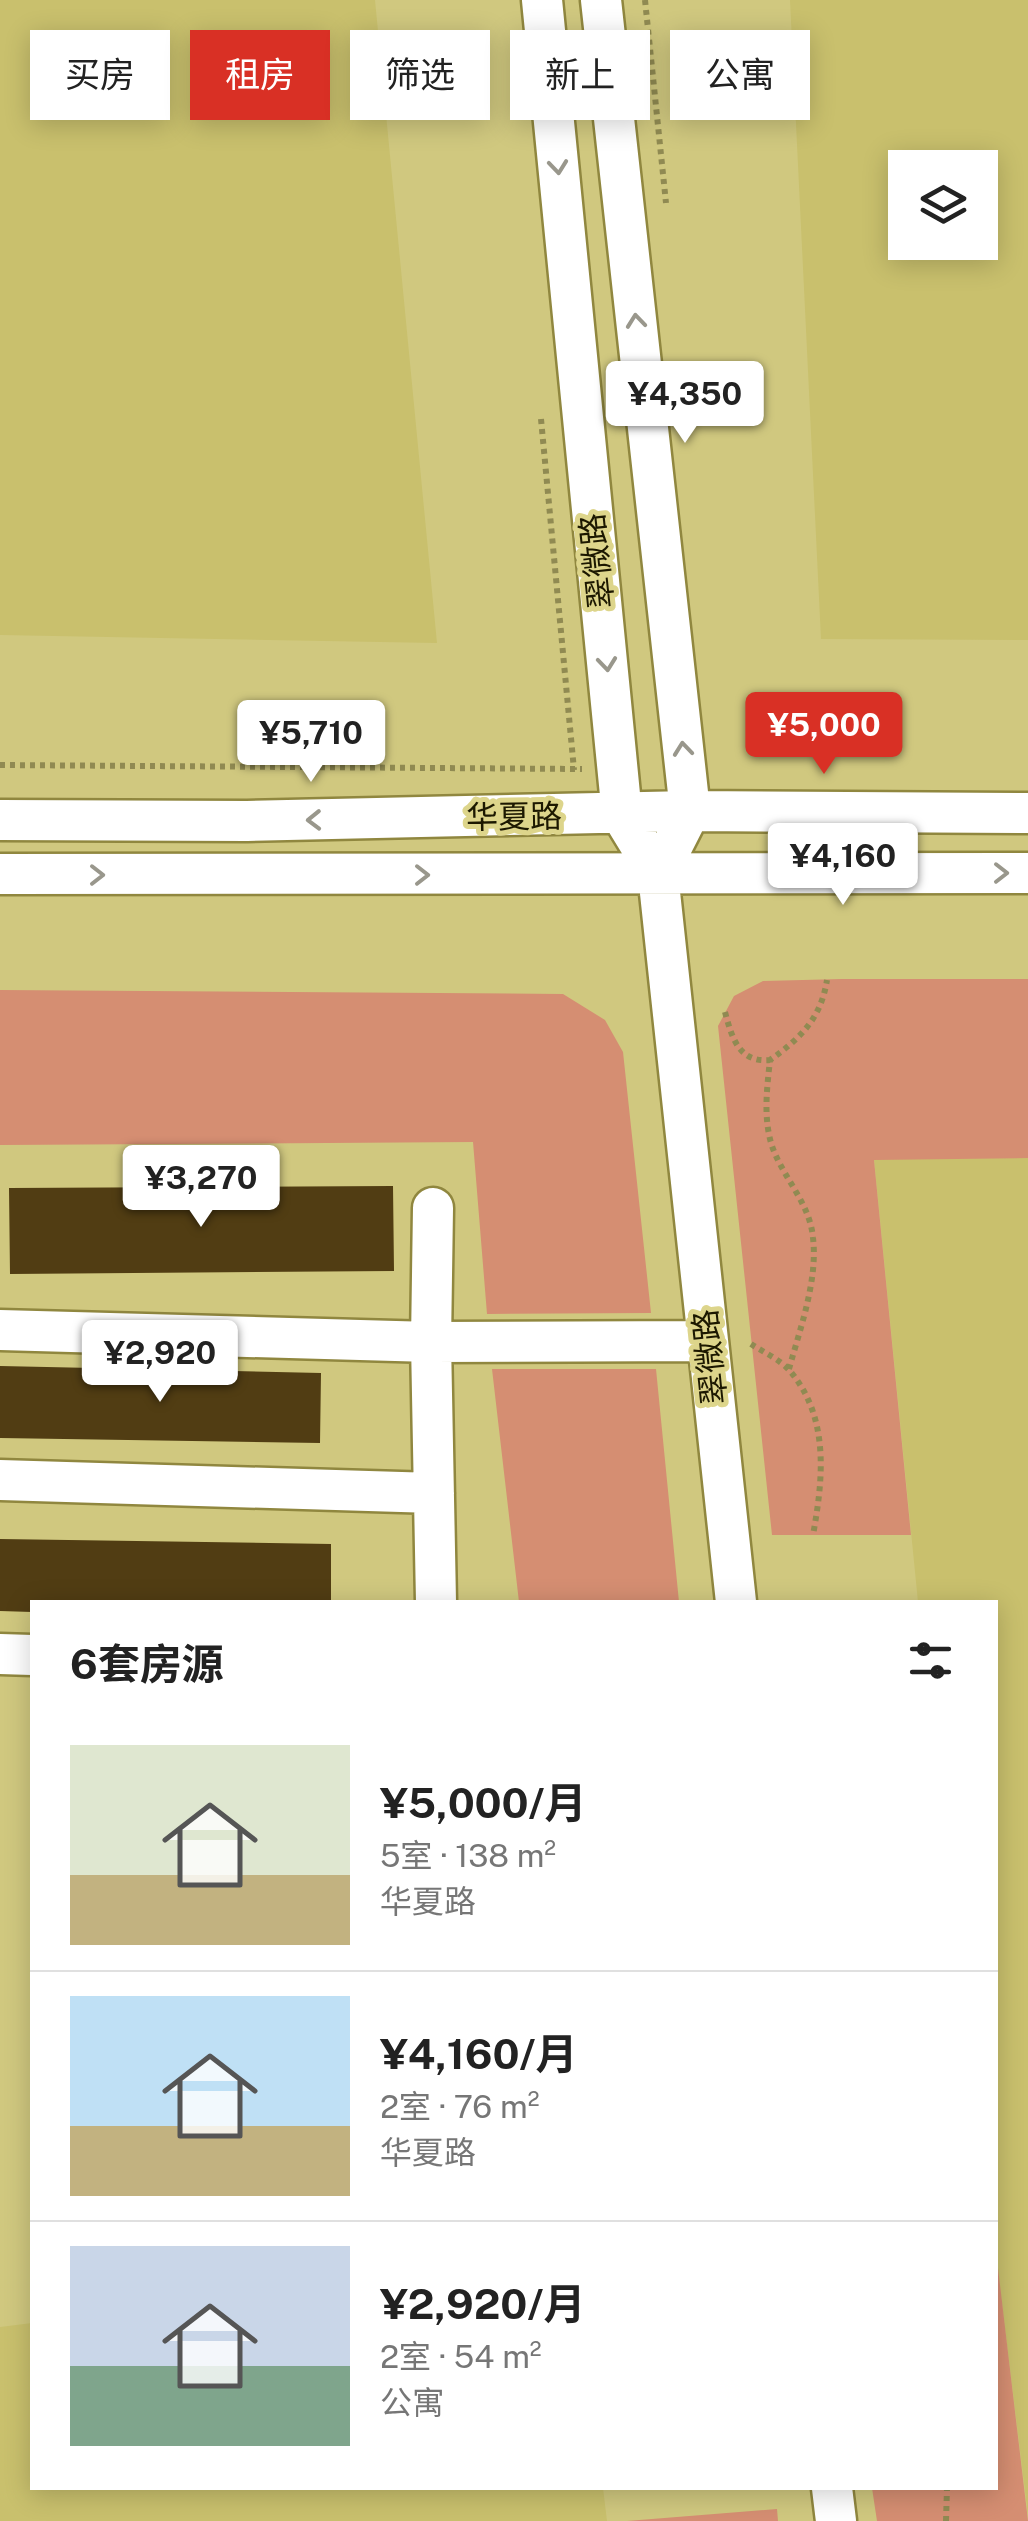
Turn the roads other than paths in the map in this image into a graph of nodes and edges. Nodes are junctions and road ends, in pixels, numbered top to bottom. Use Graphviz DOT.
graph roads {
  1 [pos="542,0"];
  2 [pos="601,0"];
  3 [pos="690,811"];
  4 [pos="1028,813"];
  5 [pos="622,814"];
  6 [pos="0,820"];
  7 [pos="1028,873"];
  8 [pos="0,874"];
  9 [pos="658,874"];
  10 [pos="432,1208"];
  11 [pos="0,1330"];
  12 [pos="708,1341"];
  13 [pos="432,1342"];
  14 [pos="0,1480"];
  15 [pos="434,1493"];
  16 [pos="436,1600"];
  17 [pos="736,1600"];
  18 [pos="0,1654"];
  19 [pos="30,1655"];
  20 [pos="832,2490"];
  21 [pos="836,2521"];
  1 -- 5 [label="street, 翠微路, one-way"];
  3 -- 2 [label="street, 翠微路, one-way"];
  3 -- 4 [label="street, 华夏路"];
  3 -- 5 [label="street, 华夏路"];
  3 -- 9 [label="street"];
  5 -- 6 [label="street, 华夏路, one-way"];
  5 -- 9 [label="street, 翠微路"];
  9 -- 7 [label="street, 华夏路, one-way"];
  8 -- 9 [label="street, 华夏路, one-way"];
  9 -- 12 [label="street, 翠微路"];
  10 -- 13 [label="street"];
  11 -- 13 [label="street"];
  12 -- 13 [label="street"];
  12 -- 17 [label="street, 翠微路"];
  13 -- 15 [label="street"];
  14 -- 15 [label="street"];
  15 -- 16 [label="street"];
  18 -- 19 [label="street"];
  20 -- 21 [label="street"];
}
